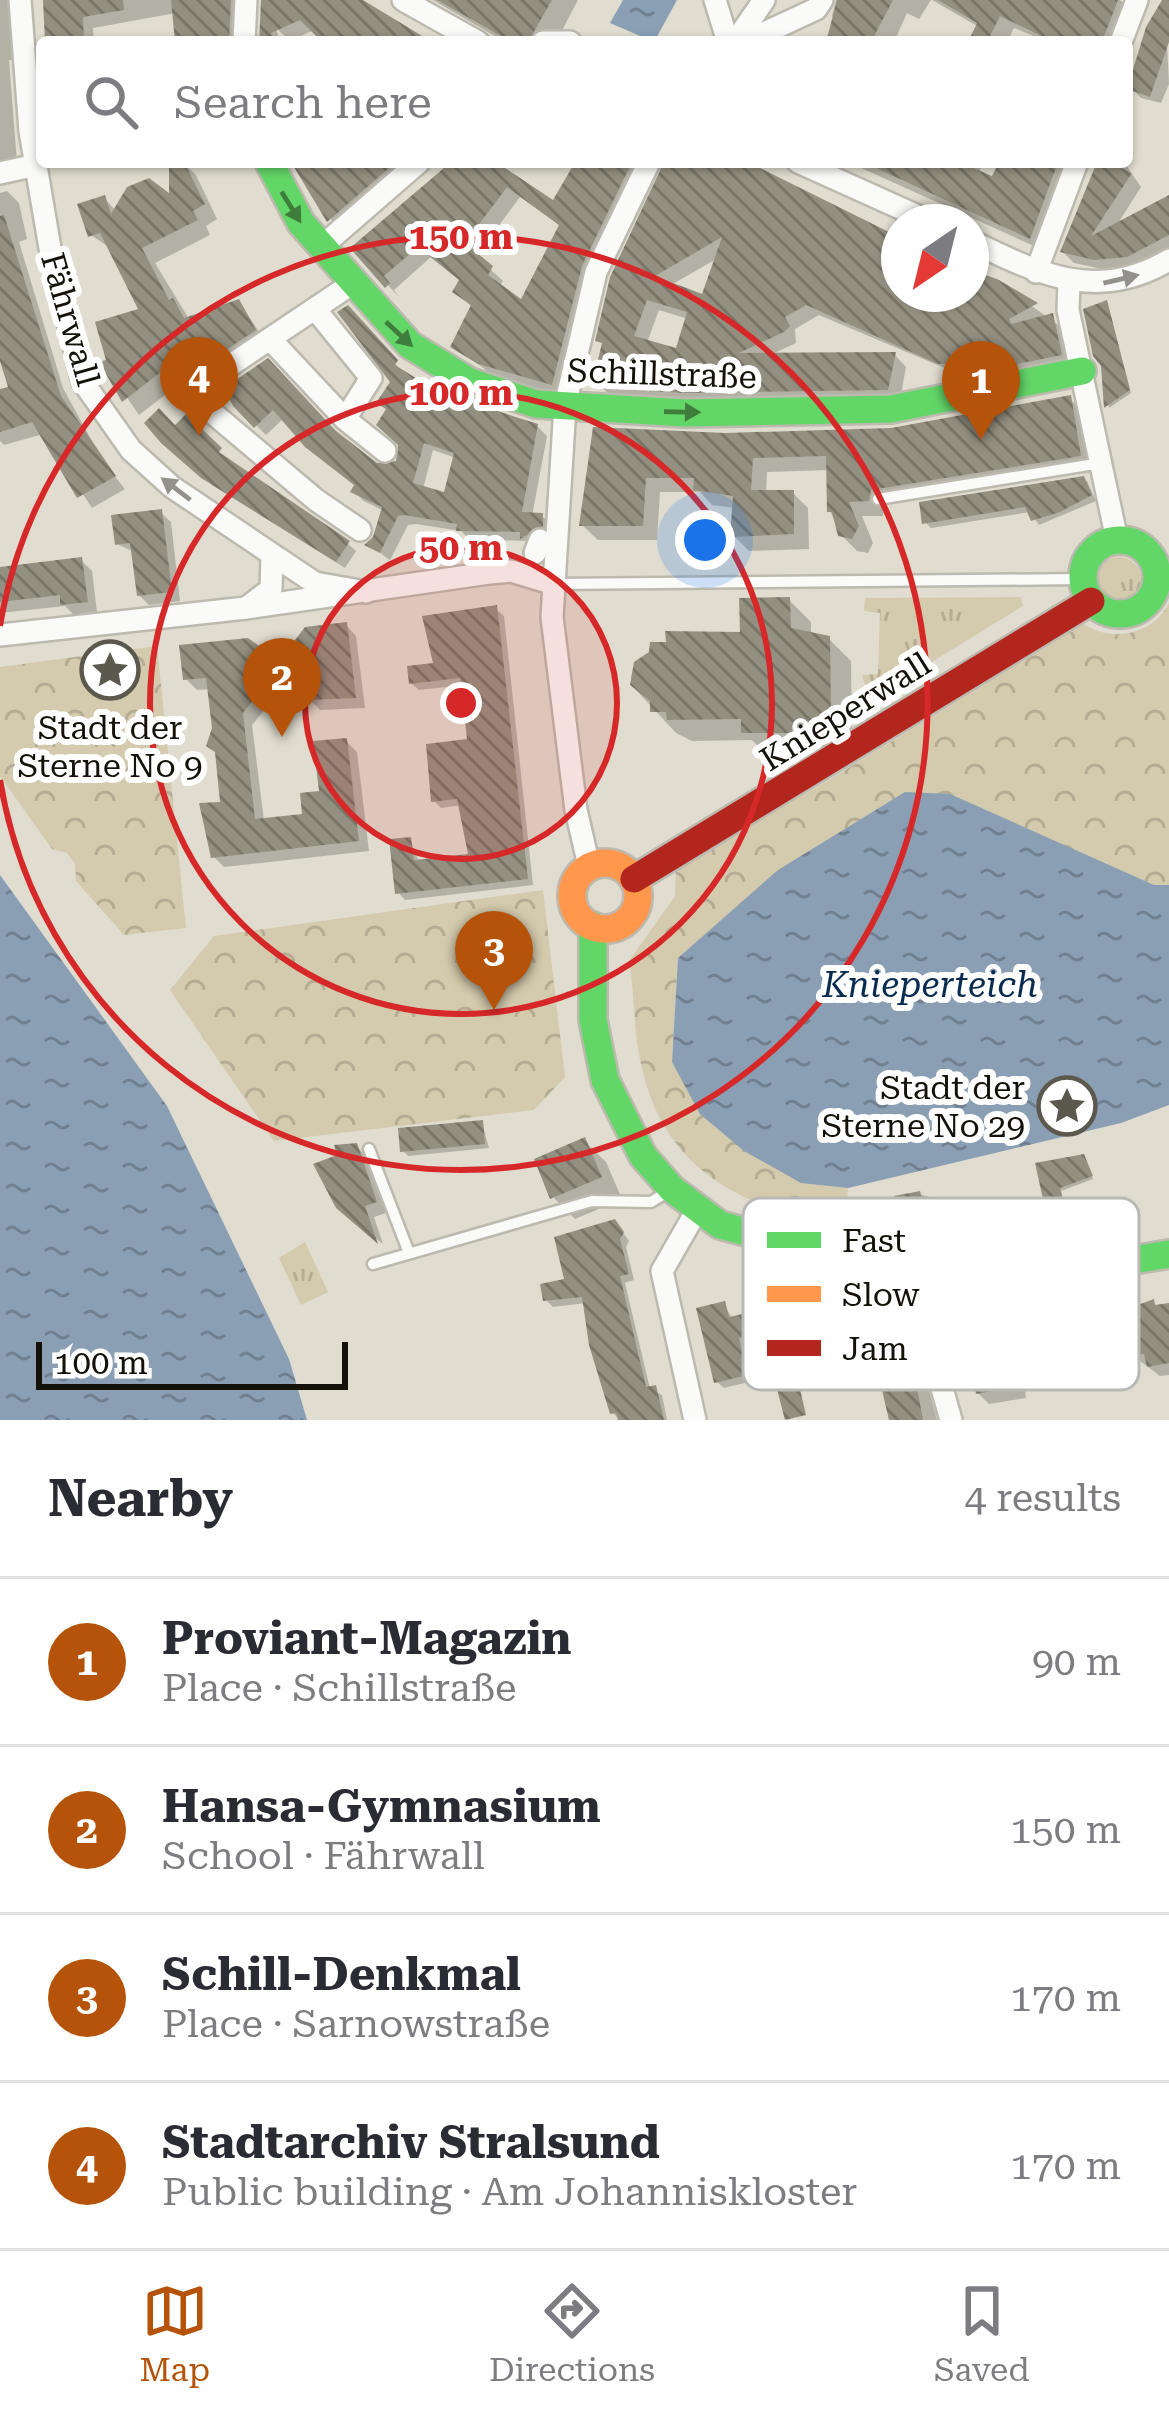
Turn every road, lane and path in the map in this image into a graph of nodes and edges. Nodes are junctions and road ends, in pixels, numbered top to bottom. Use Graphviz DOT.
graph roads {
  1 [pos="246,0"];
  2 [pos="403,0"];
  3 [pos="715,0"];
  4 [pos="764,0"];
  5 [pos="1137,0"];
  6 [pos="819,4"];
  7 [pos="16,11"];
  8 [pos="244,36"];
  9 [pos="467,36"];
  10 [pos="730,36"];
  11 [pos="737,36"];
  12 [pos="757,36"];
  13 [pos="1123,36"];
  14 [pos="36,165"];
  15 [pos="37,168"];
  16 [pos="272,168"];
  17 [pos="412,168"];
  18 [pos="646,168"];
  19 [pos="811,168"];
  20 [pos="1075,168"];
  21 [pos="0,172"];
  22 [pos="891,204"];
  23 [pos="321,247"];
  24 [pos="989,250"];
  25 [pos="1169,260"];
  26 [pos="1036,272"];
  27 [pos="353,283"];
  28 [pos="1069,283"];
  29 [pos="315,309"];
  30 [pos="270,339"];
  31 [pos="1082,371"];
  32 [pos="565,406"];
  33 [pos="345,419"];
  34 [pos="385,451"];
  35 [pos="563,462"];
  36 [pos="1101,463"];
  37 [pos="878,499"];
  38 [pos="546,507"];
  39 [pos="360,530"];
  40 [pos="1117,541"];
  41 [pos="1160,550"];
  42 [pos="272,556"];
  43 [pos="554,584"];
  44 [pos="1087,590"];
  45 [pos="366,592"];
  46 [pos="246,608"];
  47 [pos="0,635"];
  48 [pos="590,866"];
  49 [pos="634,879"];
  50 [pos="593,926"];
  51 [pos="369,1149"];
  52 [pos="672,1190"];
  53 [pos="697,1210"];
  54 [pos="743,1235"];
  55 [pos="410,1253"];
  56 [pos="1169,1254"];
  57 [pos="1139,1260"];
  58 [pos="373,1264"];
  59 [pos="943,1390"];
  60 [pos="695,1420"];
  61 [pos="951,1420"];
  1 -- 8 [label="street"];
  2 -- 9 [label="street"];
  3 -- 10 [label="street"];
  4 -- 11 [label="street"];
  5 -- 13 [label="street"];
  6 -- 12 [label="street"];
  7 -- 14 [label="street, Fährwall"];
  14 -- 21 [label="street"];
  42 -- 15 [label="street, Fährwall, one-way"];
  16 -- 23 [label="street, Schillstraße, one-way"];
  17 -- 23 [label="street"];
  18 -- 32 [label="street"];
  19 -- 22 [label="street"];
  20 -- 26 [label="street"];
  23 -- 27 [label="street, Schillstraße"];
  24 -- 26 [label="street"];
  28 -- 25 [label="street, one-way"];
  26 -- 28 [label="street"];
  27 -- 29 [label="street"];
  27 -- 32 [label="street, Schillstraße, one-way"];
  28 -- 31 [label="street"];
  29 -- 30 [label="street"];
  29 -- 33 [label="street"];
  30 -- 33 [label="street"];
  30 -- 39 [label="street"];
  32 -- 31 [label="street, Schillstraße, one-way"];
  31 -- 36 [label="street"];
  32 -- 35 [label="street"];
  33 -- 34 [label="street"];
  35 -- 38 [label="street"];
  35 -- 43 [label="street"];
  36 -- 37 [label="lane"];
  36 -- 40 [label="street"];
  40 -- 41 [label="street"];
  40 -- 44 [label="street, Knieperwall"];
  41 -- 44 [label="street"];
  42 -- 45 [label="street, Fährwall"];
  42 -- 46 [label="street"];
  43 -- 44 [label="lane"];
  43 -- 45 [label="street, Fährwall"];
  43 -- 48 [label="street"];
  44 -- 49 [label="street, Knieperwall"];
  45 -- 46 [label="street, Fährwall"];
  46 -- 47 [label="street, Fährwall"];
  48 -- 49 [label="street"];
  48 -- 50 [label="street"];
  49 -- 50 [label="street"];
  50 -- 52 [label="street"];
  51 -- 55 [label="lane"];
  52 -- 53 [label="street"];
  52 -- 55 [label="lane"];
  53 -- 54 [label="street"];
  53 -- 60 [label="street"];
  55 -- 58 [label="lane"];
  56 -- 57 [label="street"];
  59 -- 61 [label="street"];
}
